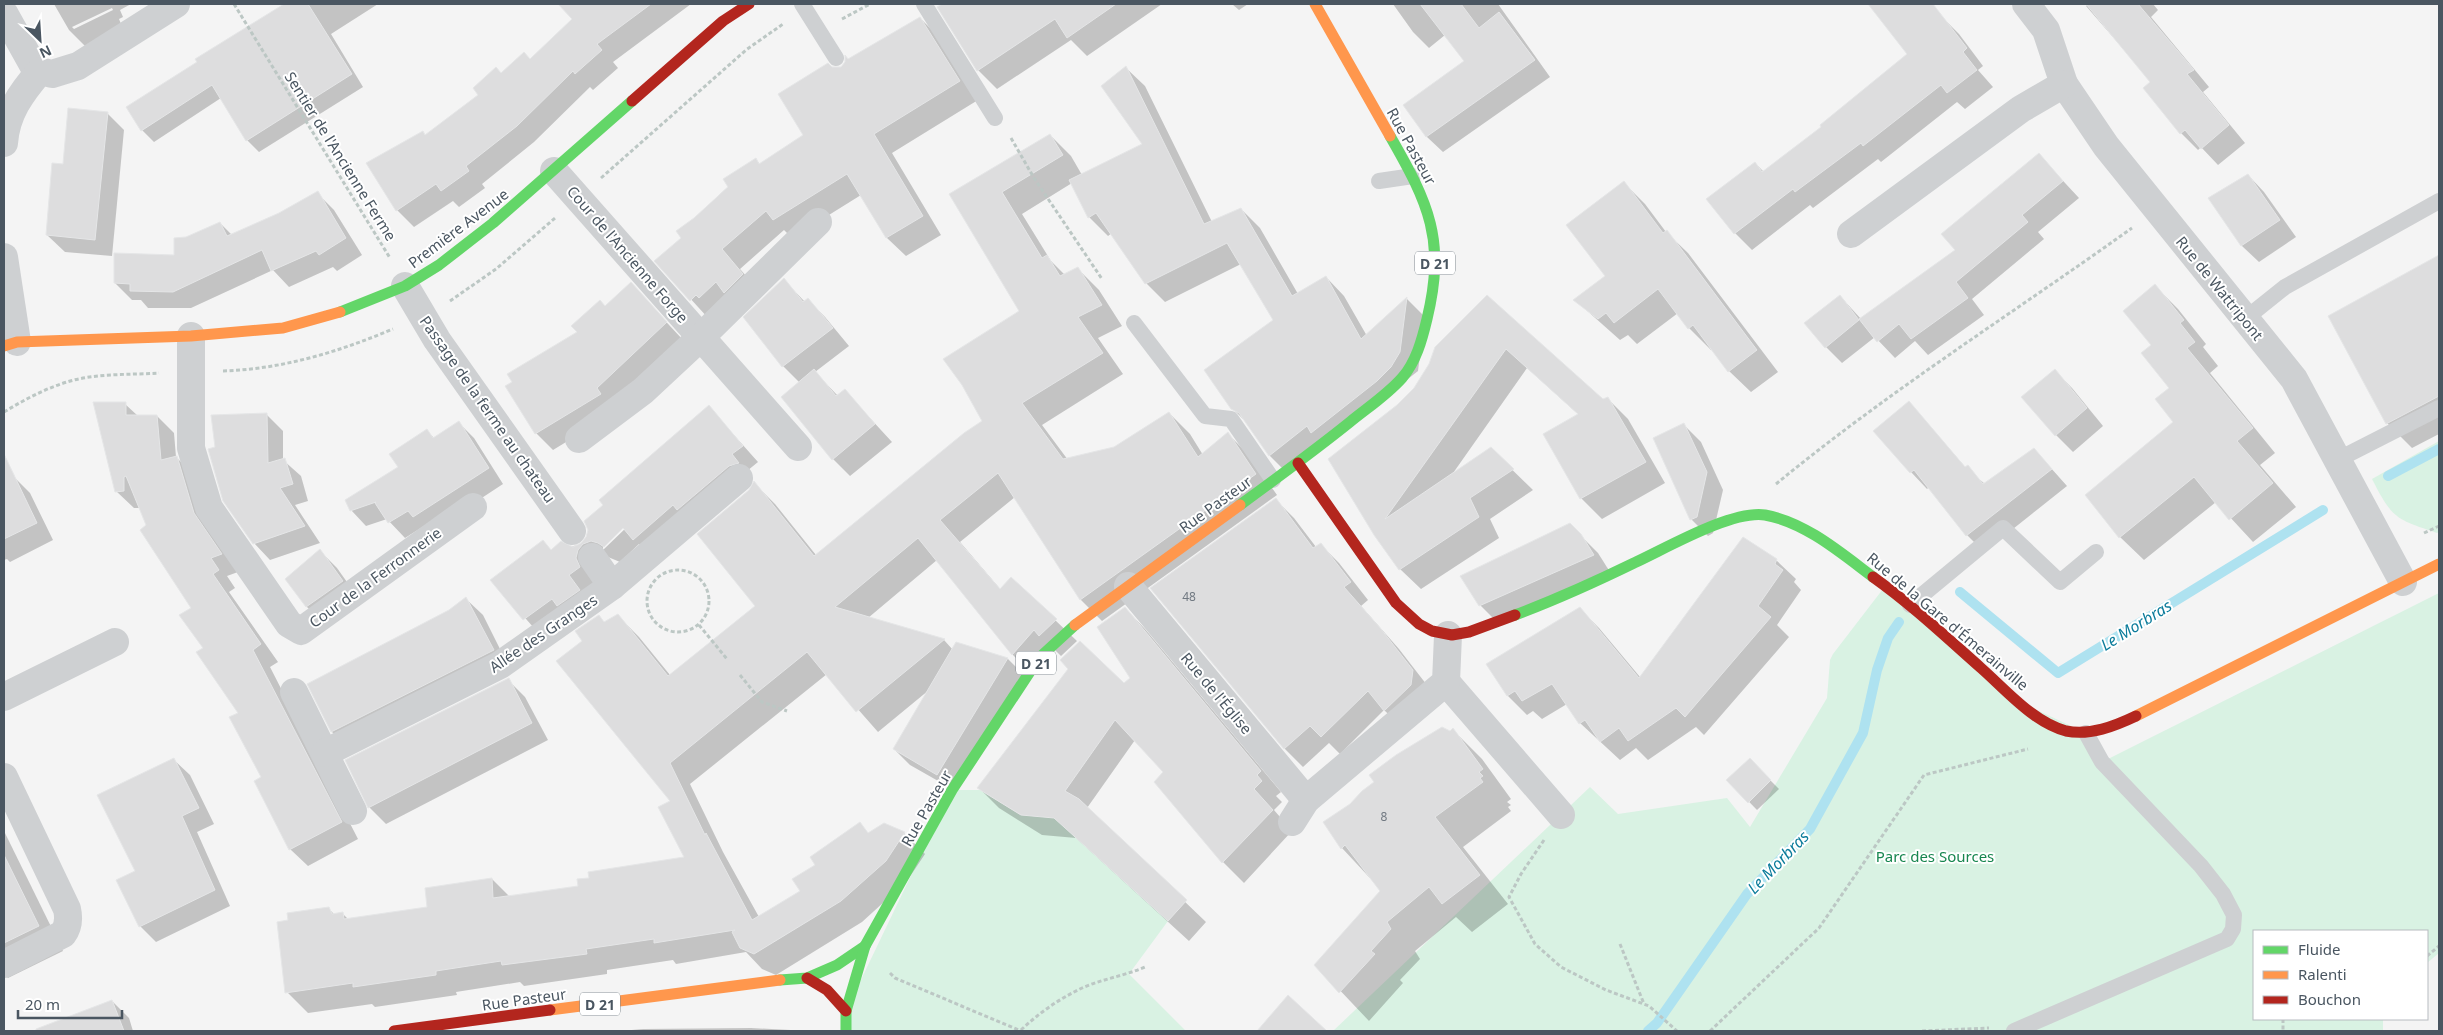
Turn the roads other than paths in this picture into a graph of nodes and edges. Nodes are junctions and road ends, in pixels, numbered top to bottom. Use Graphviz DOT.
graph roads {
  1 [pos="176,4"];
  2 [pos="749,4"];
  3 [pos="802,4"];
  4 [pos="924,4"];
  5 [pos="1315,4"];
  6 [pos="2026,4"];
  7 [pos="4,13"];
  8 [pos="836,58"];
  9 [pos="40,71"];
  10 [pos="2064,84"];
  11 [pos="995,118"];
  12 [pos="4,143"];
  13 [pos="554,171"];
  14 [pos="1413,176"];
  15 [pos="1379,181"];
  16 [pos="2439,202"];
  17 [pos="818,222"];
  18 [pos="1851,234"];
  19 [pos="4,257"];
  20 [pos="405,286"];
  21 [pos="2238,310"];
  22 [pos="1134,323"];
  23 [pos="191,336"];
  24 [pos="701,337"];
  25 [pos="10,344"];
  26 [pos="2439,408"];
  27 [pos="579,439"];
  28 [pos="798,447"];
  29 [pos="2337,460"];
  30 [pos="1298,463"];
  31 [pos="739,478"];
  32 [pos="1273,480"];
  33 [pos="473,507"];
  34 [pos="572,531"];
  35 [pos="2096,552"];
  36 [pos="592,557"];
  37 [pos="2439,564"];
  38 [pos="2403,582"];
  39 [pos="612,586"];
  40 [pos="1128,586"];
  41 [pos="1910,605"];
  42 [pos="1448,635"];
  43 [pos="115,642"];
  44 [pos="1446,682"];
  45 [pos="294,692"];
  46 [pos="4,697"];
  47 [pos="2086,733"];
  48 [pos="325,754"];
  49 [pos="4,777"];
  50 [pos="353,811"];
  51 [pos="1561,814"];
  52 [pos="865,946"];
  53 [pos="4,964"];
  54 [pos="807,978"];
  55 [pos="846,1011"];
  56 [pos="394,1031"];
  57 [pos="846,1031"];
  58 [pos="2015,1031"];
  1 -- 9 [label="street"];
  2 -- 13 [label="main road, Première Avenue"];
  3 -- 8 [label="lane"];
  4 -- 11 [label="lane"];
  5 -- 14 [label="main road, Rue Pasteur / D 21"];
  6 -- 10 [label="street, Rue de Wattripont"];
  7 -- 9 [label="street"];
  9 -- 12 [label="street"];
  10 -- 18 [label="street"];
  10 -- 21 [label="street, Rue de Wattripont"];
  13 -- 20 [label="main road, Première Avenue"];
  13 -- 24 [label="street, Cour de l'Ancienne Forge"];
  14 -- 15 [label="lane"];
  14 -- 30 [label="main road, Rue Pasteur / D 21"];
  16 -- 21 [label="lane"];
  17 -- 24 [label="street"];
  19 -- 25 [label="street"];
  20 -- 23 [label="main road, Première Avenue"];
  20 -- 34 [label="street, Passage de la ferme au chateau"];
  21 -- 29 [label="street, Rue de Wattripont"];
  22 -- 32 [label="lane"];
  23 -- 25 [label="main road, Première Avenue"];
  23 -- 33 [label="street, Cour de la Ferronnerie"];
  24 -- 27 [label="street"];
  24 -- 28 [label="street, Cour de l'Ancienne Forge"];
  26 -- 29 [label="lane"];
  29 -- 38 [label="street, Rue de Wattripont"];
  30 -- 32 [label="main road, Rue Pasteur / D 21"];
  30 -- 42 [label="main road, Rue de la Gare d'Émerainville"];
  31 -- 39 [label="street, Allée des Granges"];
  32 -- 40 [label="main road, Rue Pasteur / D 21"];
  35 -- 41 [label="lane"];
  36 -- 39 [label="street"];
  37 -- 38 [label="main road, Rue de la Gare d'Émerainville"];
  38 -- 47 [label="main road, Rue de la Gare d'Émerainville"];
  39 -- 48 [label="street, Allée des Granges"];
  40 -- 44 [label="street, Rue de l'Église"];
  40 -- 52 [label="main road, Rue Pasteur / D 21"];
  41 -- 42 [label="main road, Rue de la Gare d'Émerainville"];
  41 -- 47 [label="main road, Rue de la Gare d'Émerainville"];
  42 -- 44 [label="street"];
  43 -- 46 [label="street"];
  44 -- 51 [label="street"];
  45 -- 48 [label="street"];
  47 -- 58 [label="lane"];
  48 -- 50 [label="street"];
  49 -- 53 [label="street"];
  52 -- 54 [label="main road, Rue Pasteur / D 21"];
  52 -- 55 [label="main road"];
  54 -- 55 [label="main road"];
  54 -- 56 [label="main road, Rue Pasteur / D 21"];
  55 -- 57 [label="main road"];
}
